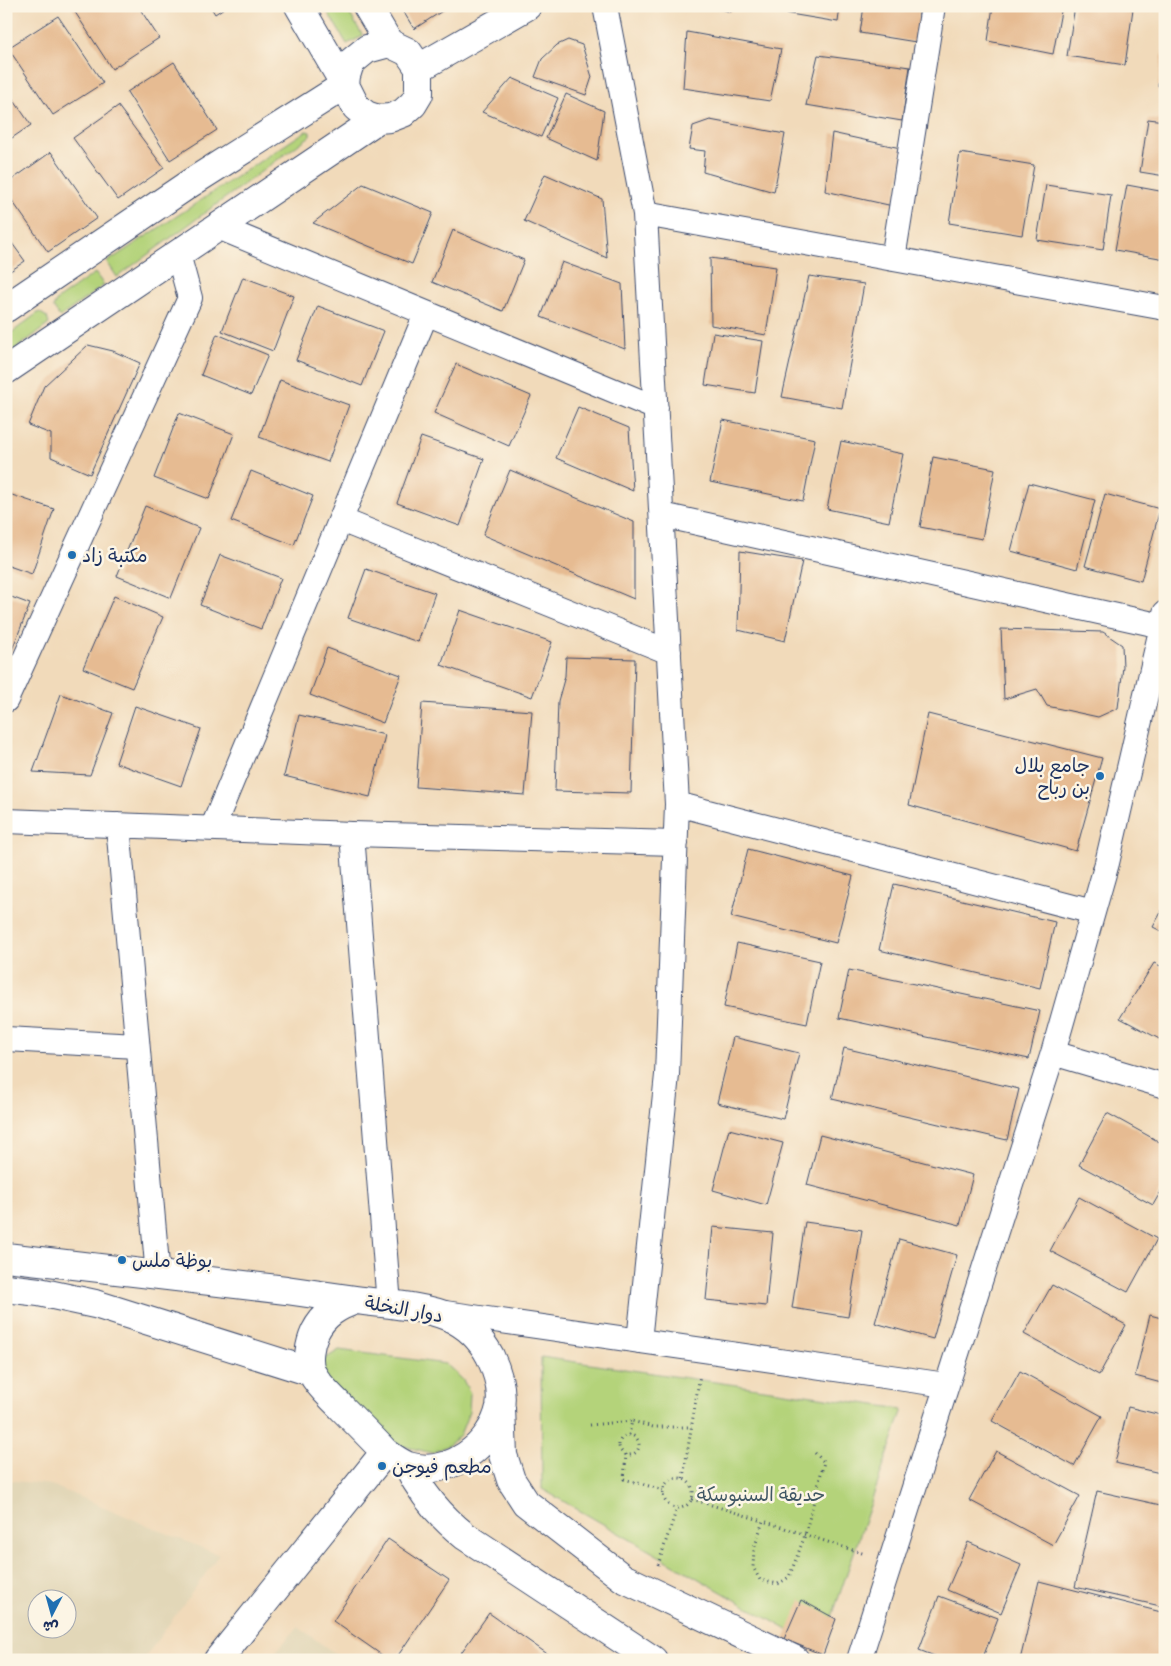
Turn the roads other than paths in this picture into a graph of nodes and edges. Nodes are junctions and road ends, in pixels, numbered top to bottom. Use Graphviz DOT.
graph roads {
  1 [pos="299,6"];
  2 [pos="367,6"];
  3 [pos="526,6"];
  4 [pos="605,6"];
  5 [pos="933,6"];
  6 [pos="390,44"];
  7 [pos="419,68"];
  8 [pos="345,85"];
  9 [pos="378,119"];
  10 [pos="645,214"];
  11 [pos="218,227"];
  12 [pos="178,254"];
  13 [pos="893,259"];
  14 [pos="6,308"];
  15 [pos="1165,308"];
  16 [pos="426,314"];
  17 [pos="6,370"];
  18 [pos="656,408"];
  19 [pos="662,514"];
  20 [pos="340,520"];
  21 [pos="1164,620"];
  22 [pos="669,652"];
  23 [pos="6,700"];
  24 [pos="677,804"];
  25 [pos="6,821"];
  26 [pos="118,825"];
  27 [pos="212,829"];
  28 [pos="352,834"];
  29 [pos="676,843"];
  30 [pos="1093,912"];
  31 [pos="6,1039"];
  32 [pos="137,1046"];
  33 [pos="1052,1053"];
  34 [pos="1165,1086"];
  35 [pos="6,1257"];
  36 [pos="158,1276"];
  37 [pos="6,1288"];
  38 [pos="356,1300"];
  39 [pos="389,1305"];
  40 [pos="436,1312"];
  41 [pos="639,1341"];
  42 [pos="312,1372"];
  43 [pos="946,1385"];
  44 [pos="500,1405"];
  45 [pos="397,1459"];
  46 [pos="218,1660"];
  47 [pos="652,1660"];
  48 [pos="795,1660"];
  49 [pos="859,1660"];
  1 -- 8 [label="street"];
  2 -- 6 [label="street"];
  3 -- 7 [label="street"];
  4 -- 10 [label="street"];
  5 -- 13 [label="street"];
  6 -- 7 [label="street"];
  6 -- 8 [label="street"];
  7 -- 9 [label="street"];
  8 -- 9 [label="street"];
  8 -- 14 [label="street"];
  9 -- 11 [label="street"];
  10 -- 13 [label="street"];
  10 -- 18 [label="street"];
  11 -- 12 [label="street"];
  11 -- 16 [label="street"];
  12 -- 17 [label="street"];
  12 -- 23 [label="street"];
  13 -- 15 [label="street"];
  16 -- 18 [label="street"];
  16 -- 20 [label="street"];
  18 -- 19 [label="street"];
  19 -- 21 [label="street"];
  19 -- 22 [label="street"];
  20 -- 22 [label="street"];
  20 -- 27 [label="street"];
  21 -- 30 [label="street"];
  22 -- 24 [label="street"];
  24 -- 29 [label="street"];
  24 -- 30 [label="street"];
  25 -- 26 [label="street"];
  26 -- 27 [label="street"];
  26 -- 32 [label="street"];
  27 -- 28 [label="street"];
  28 -- 29 [label="street"];
  28 -- 39 [label="street"];
  29 -- 41 [label="street"];
  30 -- 33 [label="street"];
  31 -- 32 [label="street"];
  32 -- 36 [label="street"];
  33 -- 34 [label="street"];
  33 -- 43 [label="street"];
  35 -- 36 [label="street"];
  36 -- 38 [label="street"];
  37 -- 42 [label="street"];
  38 -- 39 [label="street, دوار النخلة"];
  38 -- 42 [label="street, دوار النخلة"];
  39 -- 40 [label="street, دوار النخلة"];
  40 -- 41 [label="street"];
  40 -- 44 [label="street, دوار النخلة"];
  41 -- 43 [label="street"];
  42 -- 45 [label="street"];
  43 -- 49 [label="street"];
  44 -- 45 [label="street, دوار النخلة"];
  44 -- 48 [label="street"];
  45 -- 46 [label="street"];
  45 -- 47 [label="street"];
}
